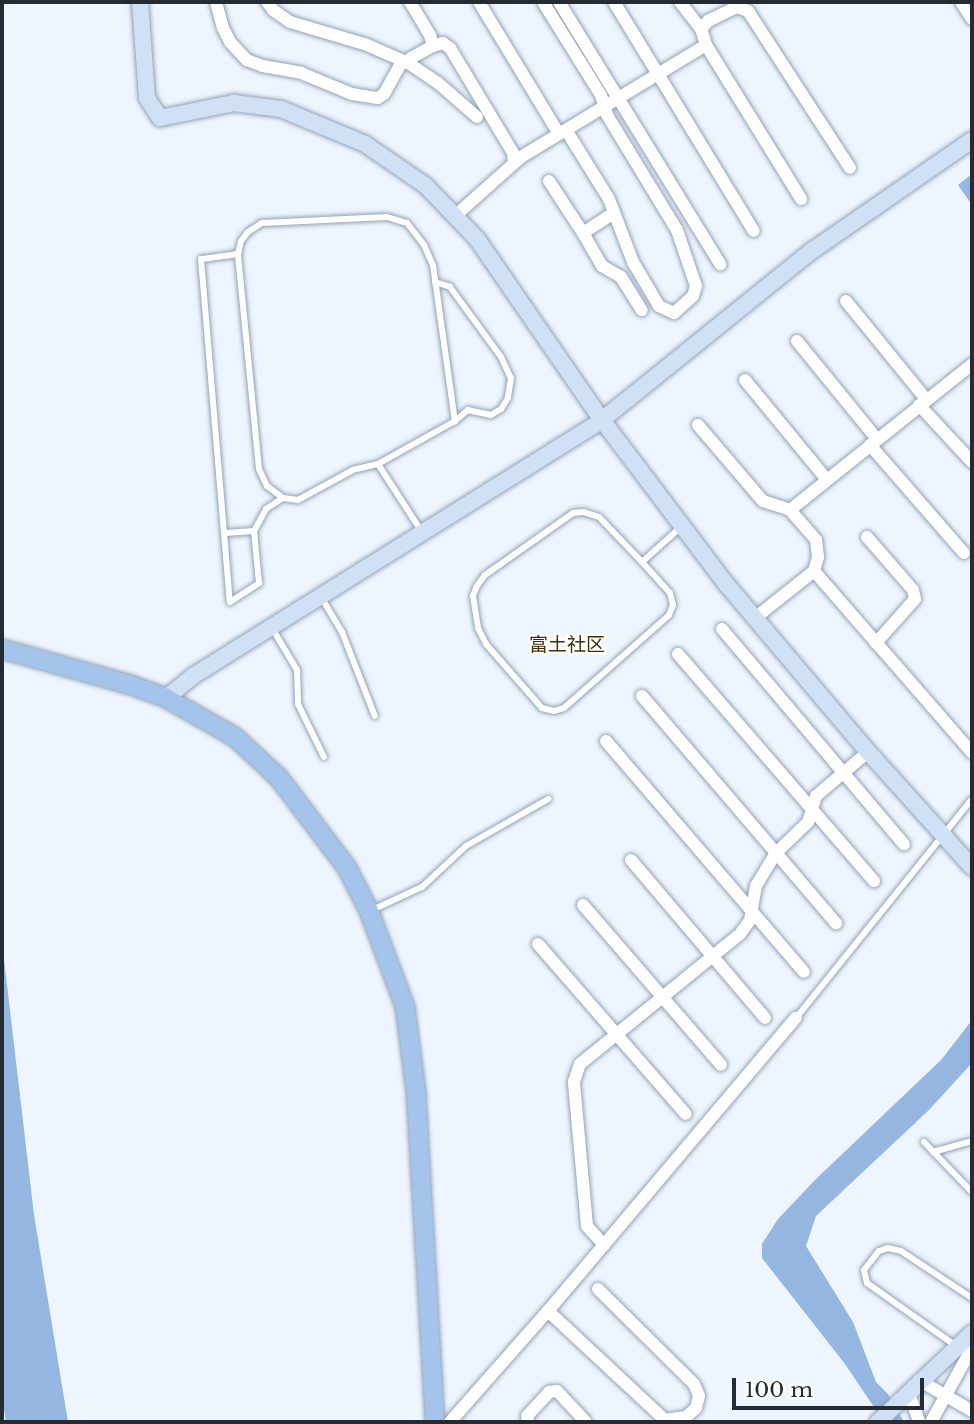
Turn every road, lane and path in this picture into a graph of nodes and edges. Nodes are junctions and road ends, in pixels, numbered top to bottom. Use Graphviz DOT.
graph roads {
  1 [pos="140,2"];
  2 [pos="216,2"];
  3 [pos="267,2"];
  4 [pos="410,2"];
  5 [pos="479,2"];
  6 [pos="543,2"];
  7 [pos="559,2"];
  8 [pos="614,2"];
  9 [pos="680,2"];
  10 [pos="961,2"];
  11 [pos="972,19"];
  12 [pos="701,29"];
  13 [pos="433,46"];
  14 [pos="706,46"];
  15 [pos="405,62"];
  16 [pos="658,74"];
  17 [pos="618,98"];
  18 [pos="604,107"];
  19 [pos="477,117"];
  20 [pos="562,132"];
  21 [pos="972,140"];
  22 [pos="514,163"];
  23 [pos="850,168"];
  24 [pos="549,181"];
  25 [pos="801,198"];
  26 [pos="614,213"];
  27 [pos="455,216"];
  28 [pos="754,231"];
  29 [pos="583,233"];
  30 [pos="238,254"];
  31 [pos="720,264"];
  32 [pos="435,282"];
  33 [pos="846,300"];
  34 [pos="642,310"];
  35 [pos="797,341"];
  36 [pos="972,364"];
  37 [pos="745,380"];
  38 [pos="923,402"];
  39 [pos="603,420"];
  40 [pos="455,421"];
  41 [pos="698,425"];
  42 [pos="874,442"];
  43 [pos="972,462"];
  44 [pos="378,464"];
  45 [pos="827,480"];
  46 [pos="283,498"];
  47 [pos="790,510"];
  48 [pos="682,526"];
  49 [pos="254,531"];
  50 [pos="225,533"];
  51 [pos="424,534"];
  52 [pos="867,537"];
  53 [pos="964,553"];
  54 [pos="642,562"];
  55 [pos="814,571"];
  56 [pos="321,597"];
  57 [pos="755,618"];
  58 [pos="272,628"];
  59 [pos="722,629"];
  60 [pos="876,643"];
  61 [pos="2,649"];
  62 [pos="678,654"];
  63 [pos="642,696"];
  64 [pos="166,698"];
  65 [pos="375,716"];
  66 [pos="606,741"];
  67 [pos="869,751"];
  68 [pos="972,753"];
  69 [pos="324,757"];
  70 [pos="843,772"];
  71 [pos="548,799"];
  72 [pos="972,799"];
  73 [pos="813,811"];
  74 [pos="943,836"];
  75 [pos="904,844"];
  76 [pos="776,853"];
  77 [pos="631,860"];
  78 [pos="972,867"];
  79 [pos="874,881"];
  80 [pos="583,905"];
  81 [pos="369,911"];
  82 [pos="751,911"];
  83 [pos="836,923"];
  84 [pos="538,944"];
  85 [pos="712,956"];
  86 [pos="804,972"];
  87 [pos="662,997"];
  88 [pos="765,1018"];
  89 [pos="796,1018"];
  90 [pos="617,1034"];
  91 [pos="721,1065"];
  92 [pos="687,1114"];
  93 [pos="972,1141"];
  94 [pos="923,1142"];
  95 [pos="933,1152"];
  96 [pos="972,1192"];
  97 [pos="604,1245"];
  98 [pos="598,1289"];
  99 [pos="972,1298"];
  100 [pos="548,1311"];
  101 [pos="972,1333"];
  102 [pos="967,1351"];
  103 [pos="910,1389"];
  104 [pos="946,1395"];
  105 [pos="972,1411"];
  106 [pos="666,1421"];
  107 [pos="435,1422"];
  108 [pos="450,1422"];
  109 [pos="528,1422"];
  110 [pos="586,1422"];
  111 [pos="878,1422"];
  112 [pos="919,1422"];
  113 [pos="931,1422"];
  1 -- 27 [label="main road"];
  2 -- 15 [label="street"];
  3 -- 15 [label="street"];
  4 -- 13 [label="street"];
  5 -- 20 [label="street"];
  6 -- 18 [label="street"];
  7 -- 17 [label="street"];
  8 -- 16 [label="street"];
  9 -- 12 [label="street"];
  10 -- 11 [label="street"];
  12 -- 14 [label="street"];
  12 -- 23 [label="street"];
  13 -- 15 [label="street"];
  13 -- 22 [label="street"];
  14 -- 16 [label="street"];
  14 -- 25 [label="street"];
  15 -- 19 [label="street"];
  16 -- 17 [label="street"];
  16 -- 28 [label="street"];
  17 -- 18 [label="street"];
  17 -- 31 [label="street"];
  18 -- 20 [label="street"];
  18 -- 26 [label="street"];
  20 -- 22 [label="street"];
  20 -- 26 [label="street"];
  21 -- 39 [label="main road"];
  22 -- 27 [label="street"];
  24 -- 29 [label="street"];
  26 -- 29 [label="street"];
  27 -- 39 [label="main road"];
  29 -- 34 [label="street"];
  30 -- 32 [label="lane"];
  30 -- 46 [label="lane"];
  30 -- 50 [label="lane"];
  32 -- 40 [label="lane"];
  32 -- 40 [label="lane"];
  33 -- 38 [label="street"];
  35 -- 42 [label="street"];
  36 -- 38 [label="street"];
  37 -- 45 [label="street"];
  38 -- 42 [label="street"];
  38 -- 43 [label="street"];
  39 -- 48 [label="main road"];
  39 -- 51 [label="main road"];
  40 -- 44 [label="lane"];
  41 -- 47 [label="street"];
  42 -- 45 [label="street"];
  42 -- 53 [label="street"];
  44 -- 46 [label="lane"];
  44 -- 51 [label="lane"];
  45 -- 47 [label="street"];
  46 -- 49 [label="lane"];
  47 -- 55 [label="street"];
  48 -- 54 [label="lane"];
  48 -- 57 [label="main road"];
  49 -- 50 [label="lane"];
  49 -- 50 [label="lane"];
  51 -- 56 [label="main road"];
  52 -- 60 [label="street"];
  54 -- 54 [label="lane"];
  55 -- 57 [label="street"];
  55 -- 60 [label="street"];
  56 -- 58 [label="main road"];
  56 -- 65 [label="lane"];
  57 -- 67 [label="main road"];
  58 -- 64 [label="main road"];
  58 -- 69 [label="lane"];
  59 -- 70 [label="street"];
  60 -- 68 [label="street"];
  61 -- 64 [label="main road"];
  62 -- 73 [label="street"];
  63 -- 76 [label="street"];
  64 -- 81 [label="main road"];
  66 -- 82 [label="street"];
  67 -- 70 [label="street"];
  67 -- 74 [label="main road"];
  70 -- 73 [label="street"];
  70 -- 75 [label="street"];
  71 -- 81 [label="lane"];
  72 -- 74 [label="lane"];
  73 -- 76 [label="street"];
  73 -- 79 [label="street"];
  74 -- 78 [label="main road"];
  74 -- 89 [label="lane"];
  76 -- 82 [label="street"];
  76 -- 83 [label="street"];
  77 -- 85 [label="street"];
  80 -- 87 [label="street"];
  81 -- 107 [label="main road"];
  82 -- 85 [label="street"];
  82 -- 86 [label="street"];
  84 -- 90 [label="street"];
  85 -- 87 [label="street"];
  85 -- 88 [label="street"];
  87 -- 90 [label="street"];
  87 -- 91 [label="street"];
  89 -- 97 [label="street"];
  90 -- 92 [label="street"];
  90 -- 97 [label="street"];
  93 -- 95 [label="lane"];
  94 -- 95 [label="lane"];
  95 -- 96 [label="lane"];
  97 -- 100 [label="street"];
  98 -- 106 [label="street"];
  99 -- 102 [label="lane"];
  100 -- 106 [label="street"];
  100 -- 108 [label="street"];
  101 -- 102 [label="main road"];
  102 -- 103 [label="main road"];
  102 -- 104 [label="street"];
  103 -- 104 [label="street"];
  103 -- 111 [label="main road"];
  103 -- 112 [label="street"];
  104 -- 105 [label="street"];
  104 -- 113 [label="street"];
  109 -- 110 [label="street"];
}
